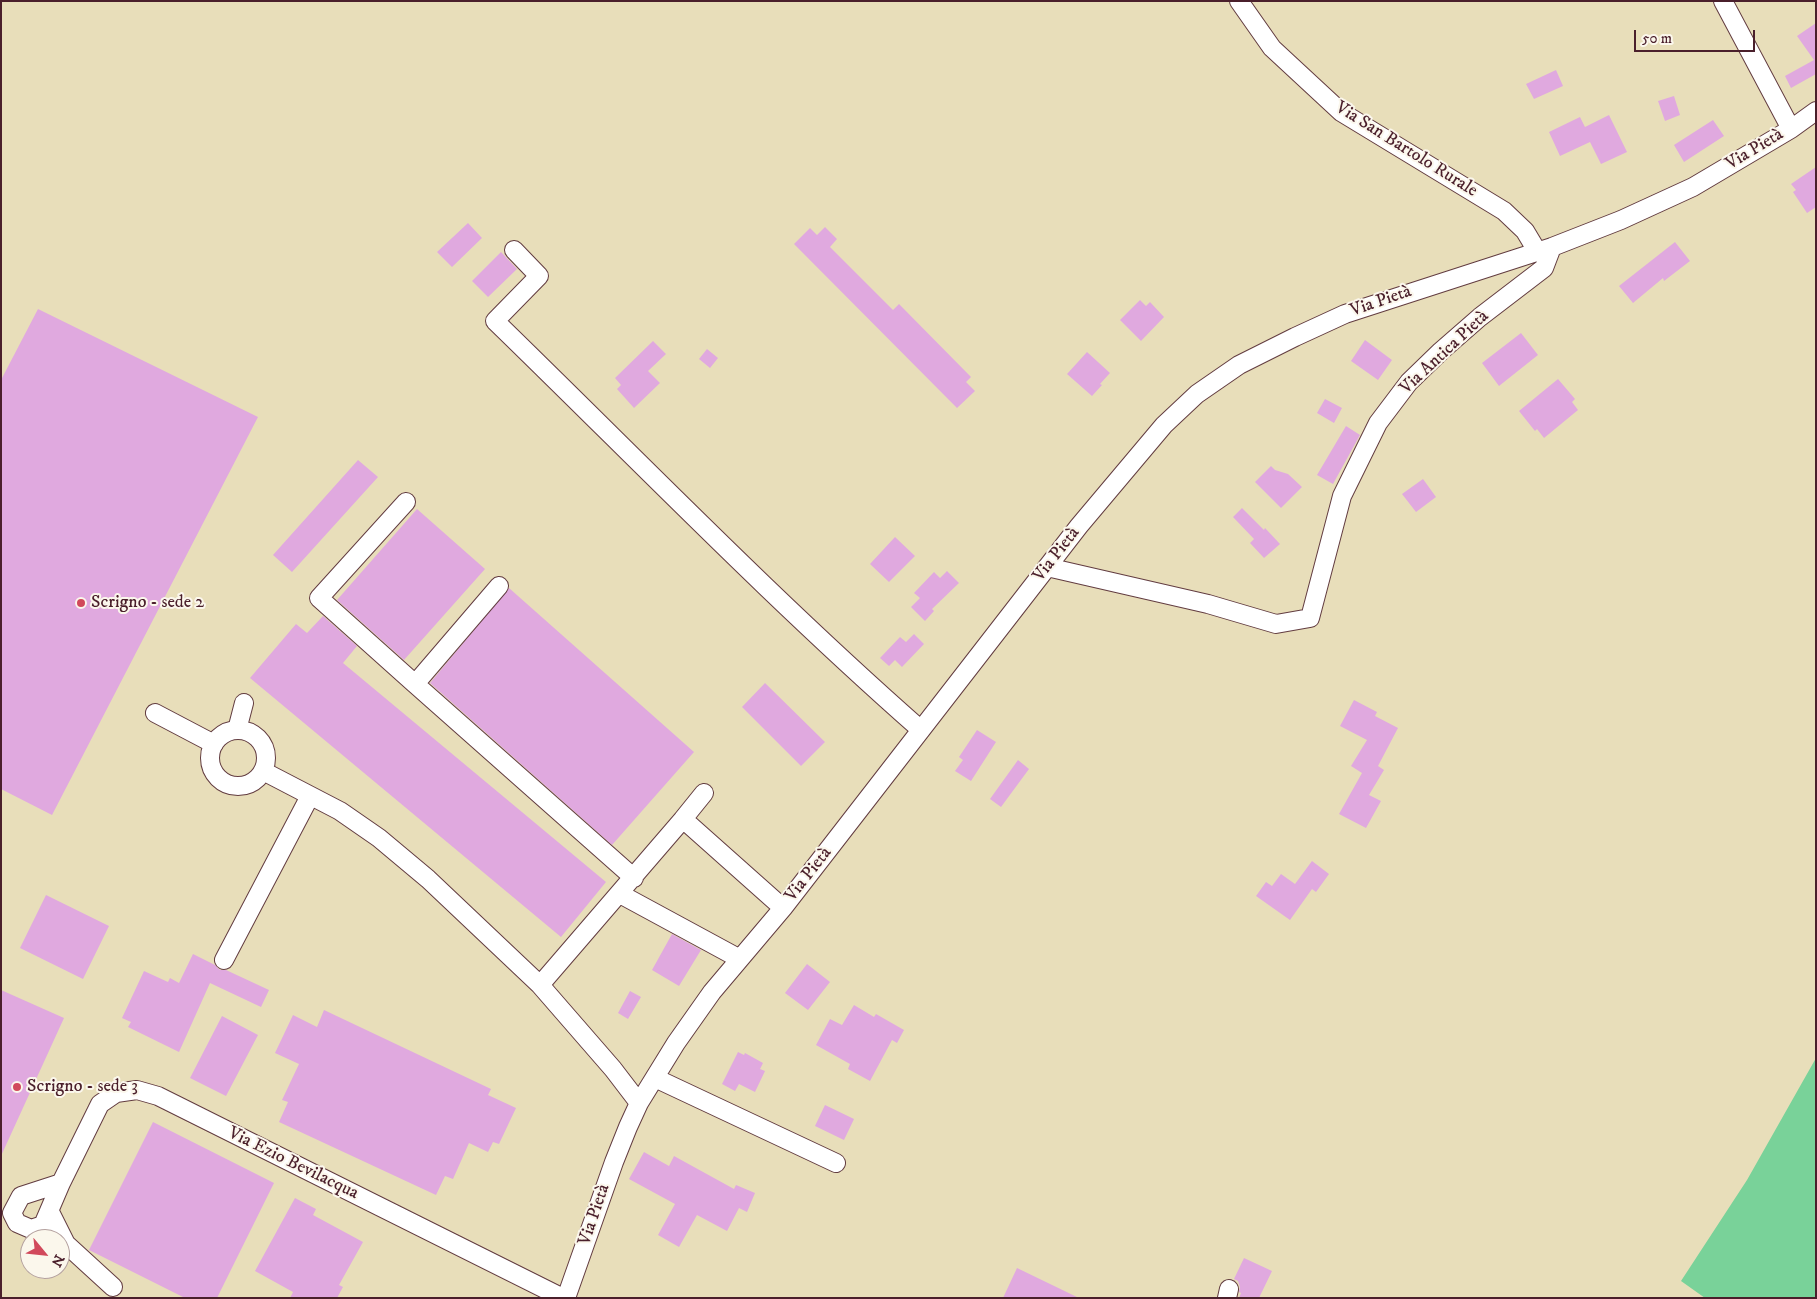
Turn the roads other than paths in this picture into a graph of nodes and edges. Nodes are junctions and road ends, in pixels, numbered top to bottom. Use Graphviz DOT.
graph roads {
  1 [pos="1239,1"];
  2 [pos="1723,1"];
  3 [pos="1816,111"];
  4 [pos="1791,129"];
  5 [pos="1545,249"];
  6 [pos="514,250"];
  7 [pos="406,502"];
  8 [pos="1047,567"];
  9 [pos="499,586"];
  10 [pos="416,684"];
  11 [pos="244,703"];
  12 [pos="155,713"];
  13 [pos="237,730"];
  14 [pos="921,730"];
  15 [pos="214,744"];
  16 [pos="264,771"];
  17 [pos="704,794"];
  18 [pos="310,796"];
  19 [pos="683,819"];
  20 [pos="634,878"];
  21 [pos="620,894"];
  22 [pos="783,908"];
  23 [pos="740,959"];
  24 [pos="224,960"];
  25 [pos="540,985"];
  26 [pos="655,1078"];
  27 [pos="639,1103"];
  28 [pos="836,1163"];
  29 [pos="61,1183"];
  30 [pos="50,1212"];
  31 [pos="113,1287"];
  32 [pos="564,1298"];
  1 -- 5 [label="street, Via San Bartolo Rurale"];
  2 -- 4 [label="street"];
  3 -- 4 [label="street, Via Pietà"];
  4 -- 5 [label="street, Via Pietà"];
  5 -- 8 [label="street, Via Pietà"];
  5 -- 8 [label="street, Via Antica Pietà"];
  6 -- 14 [label="street"];
  7 -- 10 [label="street"];
  8 -- 14 [label="street, Via Pietà"];
  9 -- 10 [label="street"];
  10 -- 20 [label="street"];
  11 -- 13 [label="street"];
  12 -- 15 [label="street"];
  13 -- 15 [label="street"];
  13 -- 16 [label="street"];
  14 -- 22 [label="street, Via Pietà"];
  15 -- 16 [label="street"];
  16 -- 18 [label="street"];
  17 -- 19 [label="street"];
  18 -- 24 [label="street"];
  18 -- 25 [label="street"];
  19 -- 20 [label="street"];
  19 -- 22 [label="street"];
  20 -- 21 [label="street"];
  21 -- 23 [label="street"];
  21 -- 25 [label="street"];
  22 -- 23 [label="street, Via Pietà"];
  23 -- 26 [label="street, Via Pietà"];
  25 -- 27 [label="street"];
  26 -- 27 [label="street, Via Pietà"];
  26 -- 28 [label="street"];
  27 -- 32 [label="street, Via Pietà"];
  29 -- 30 [label="street, Via Ezio Bevilacqua"];
  29 -- 30 [label="street, Via Ezio Bevilacqua"];
  29 -- 32 [label="street, Via Ezio Bevilacqua"];
  30 -- 31 [label="street"];
}
